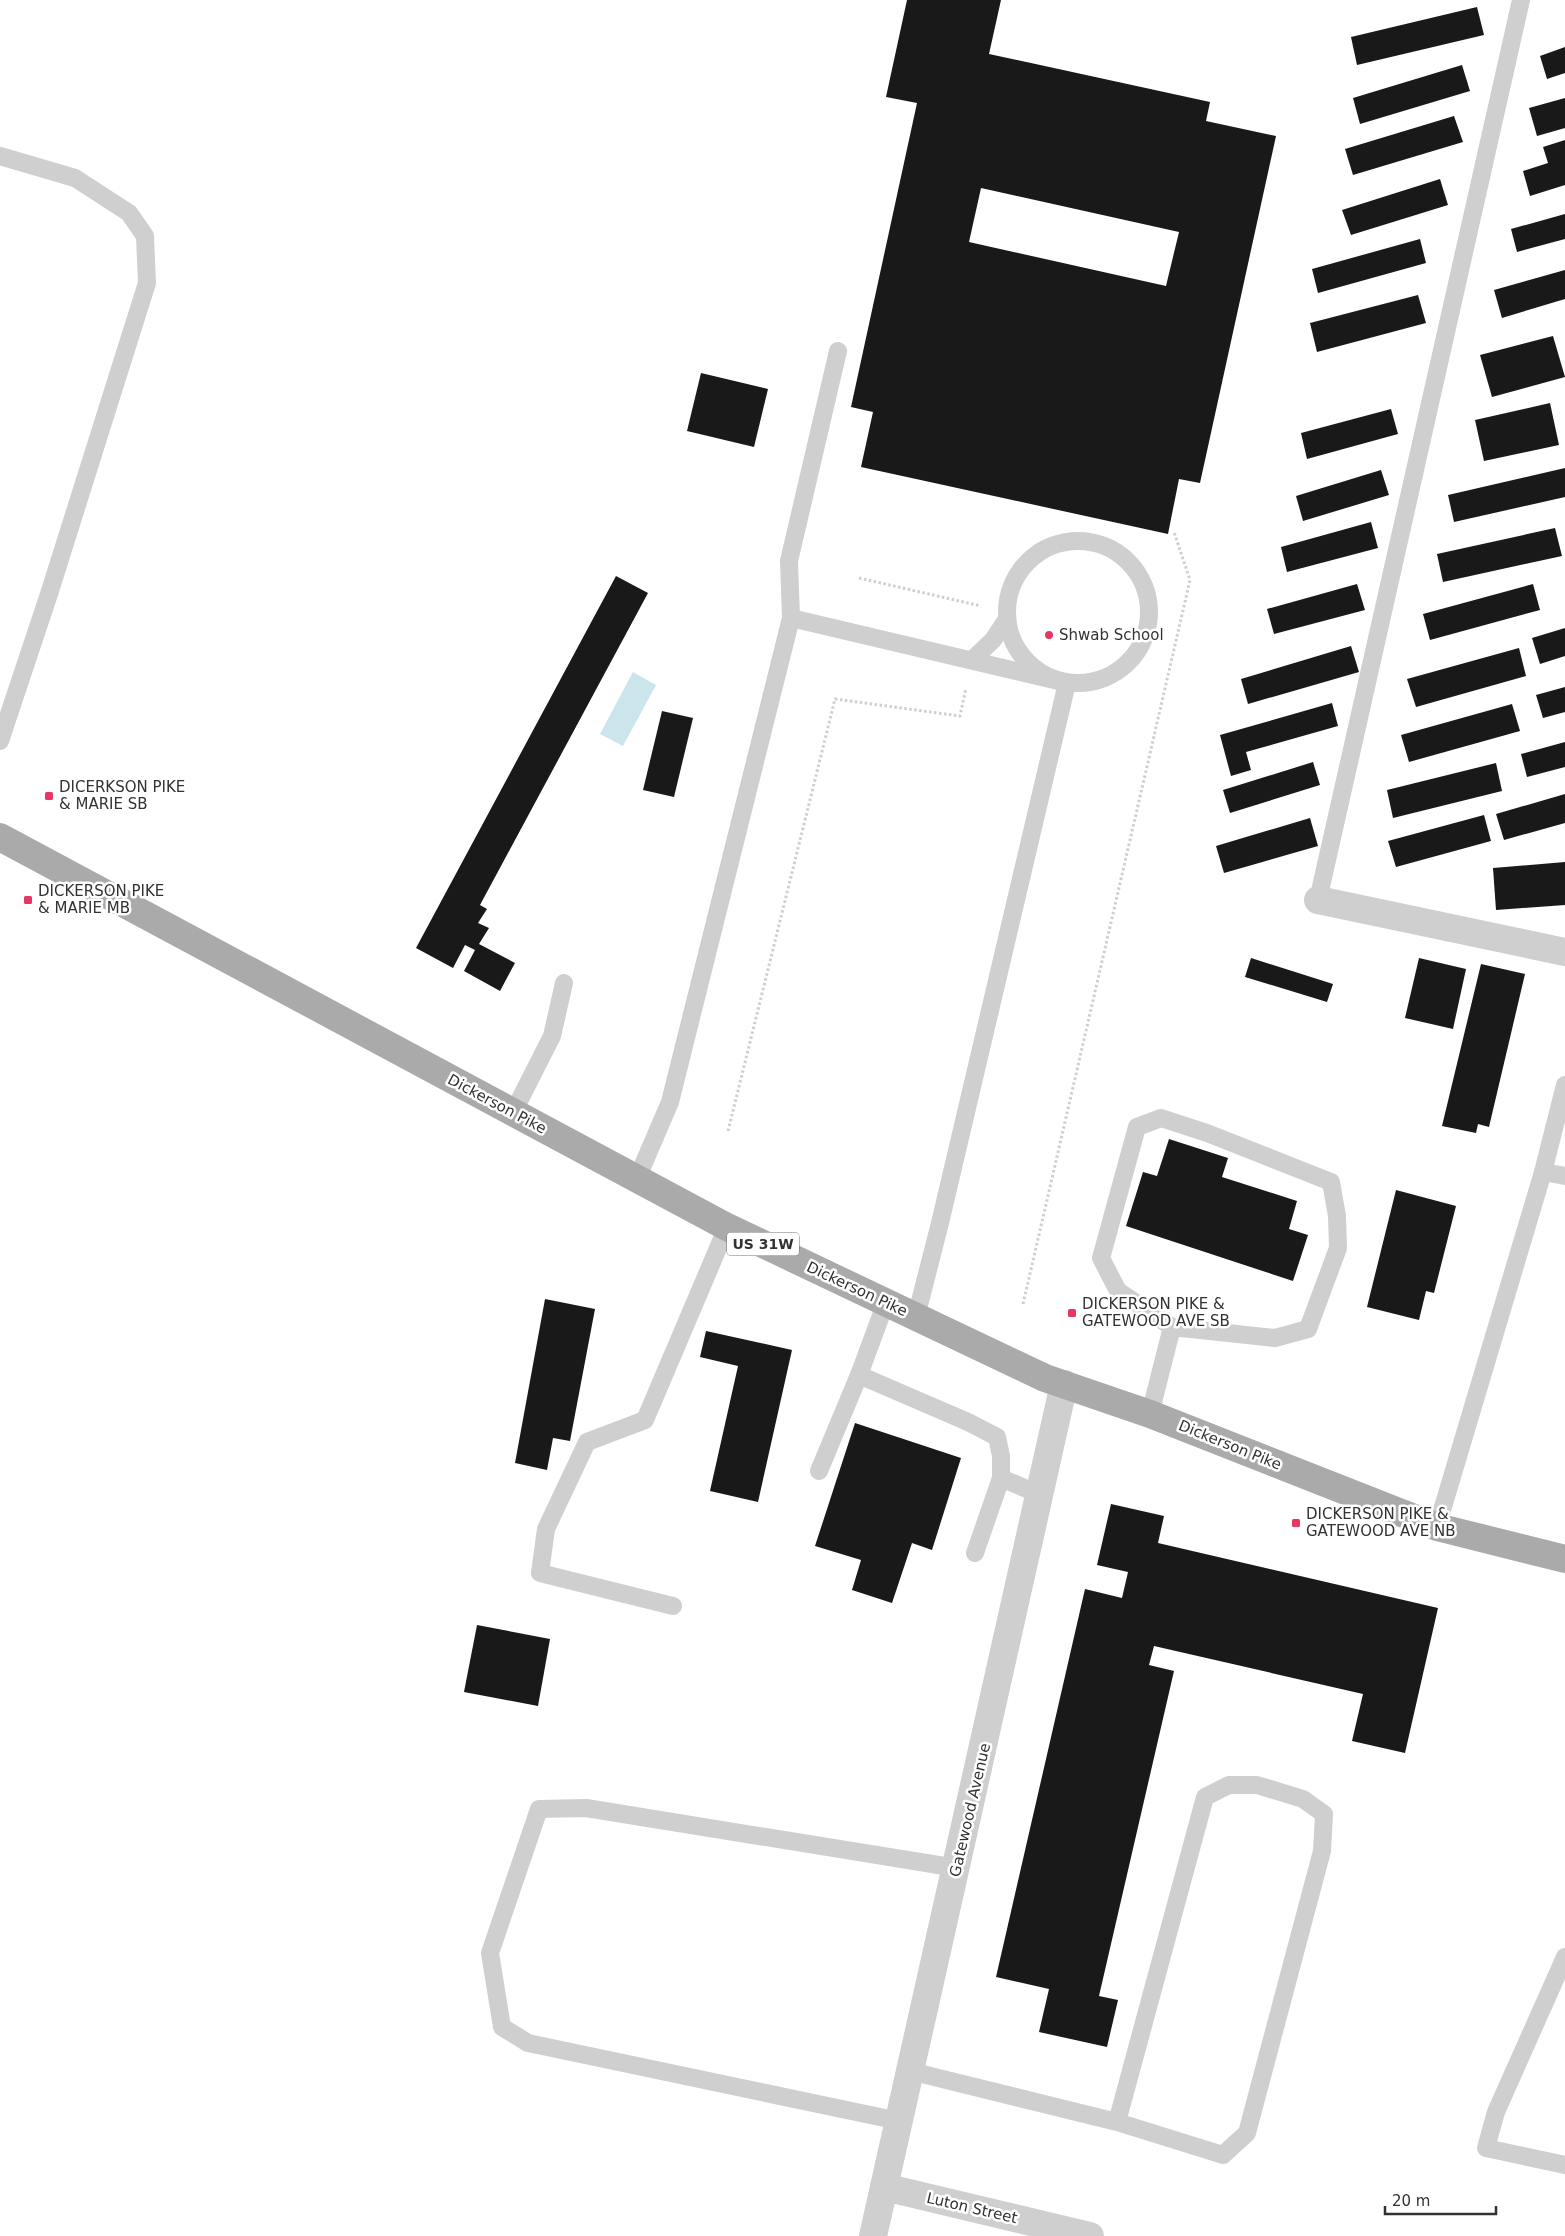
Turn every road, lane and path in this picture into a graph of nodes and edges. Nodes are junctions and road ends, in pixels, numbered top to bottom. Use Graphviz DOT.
graph roads {
  1 [pos="1521,0"];
  2 [pos="0,156"];
  3 [pos="838,351"];
  4 [pos="1174,532"];
  5 [pos="859,578"];
  6 [pos="984,607"];
  7 [pos="791,618"];
  8 [pos="1007,619"];
  9 [pos="972,660"];
  10 [pos="1066,683"];
  11 [pos="0,741"];
  12 [pos="0,837"];
  13 [pos="1318,900"];
  14 [pos="1565,952"];
  15 [pos="564,983"];
  16 [pos="1565,1085"];
  17 [pos="513,1112"];
  18 [pos="728,1131"];
  19 [pos="1543,1172"];
  20 [pos="1565,1176"];
  21 [pos="637,1179"];
  22 [pos="727,1227"];
  23 [pos="886,1302"];
  24 [pos="1023,1304"];
  25 [pos="916,1317"];
  26 [pos="1172,1326"];
  27 [pos="859,1375"];
  28 [pos="1064,1384"];
  29 [pos="1150,1414"];
  30 [pos="819,1471"];
  31 [pos="1001,1478"];
  32 [pos="1041,1495"];
  33 [pos="1438,1527"];
  34 [pos="975,1553"];
  35 [pos="1565,1560"];
  36 [pos="673,1606"];
  37 [pos="957,1868"];
  38 [pos="1565,1957"];
  39 [pos="910,2072"];
  40 [pos="899,2121"];
  41 [pos="1118,2122"];
  42 [pos="1565,2165"];
  43 [pos="884,2187"];
  44 [pos="873,2236"];
  45 [pos="1090,2236"];
  1 -- 13 [label="lane"];
  2 -- 11 [label="lane"];
  3 -- 7 [label="lane"];
  4 -- 24 [label="path"];
  5 -- 6 [label="path"];
  7 -- 9 [label="lane"];
  7 -- 21 [label="lane"];
  8 -- 9 [label="lane"];
  8 -- 10 [label="lane"];
  8 -- 10 [label="lane"];
  9 -- 10 [label="lane"];
  9 -- 18 [label="path"];
  10 -- 25 [label="lane"];
  12 -- 17 [label="main road, Dickerson Pike / US 31W"];
  13 -- 14 [label="street"];
  15 -- 17 [label="lane"];
  16 -- 19 [label="lane"];
  17 -- 21 [label="main road, Dickerson Pike / US 31W"];
  19 -- 20 [label="lane"];
  19 -- 33 [label="lane"];
  21 -- 22 [label="main road, Dickerson Pike / US 31W"];
  22 -- 23 [label="main road, Dickerson Pike / US 31W"];
  22 -- 36 [label="lane"];
  23 -- 25 [label="main road, Dickerson Pike / US 31W"];
  23 -- 27 [label="lane"];
  25 -- 28 [label="main road, Dickerson Pike / US 31W"];
  26 -- 26 [label="lane"];
  26 -- 29 [label="lane"];
  27 -- 30 [label="lane"];
  27 -- 31 [label="lane"];
  28 -- 29 [label="main road, Dickerson Pike / US 31W"];
  28 -- 32 [label="street, Gatewood Avenue"];
  29 -- 33 [label="main road, Dickerson Pike / US 31W"];
  31 -- 32 [label="lane"];
  31 -- 34 [label="lane"];
  32 -- 37 [label="street, Gatewood Avenue"];
  33 -- 35 [label="main road, Dickerson Pike / US 31W"];
  37 -- 39 [label="street, Gatewood Avenue"];
  37 -- 40 [label="lane"];
  38 -- 42 [label="lane"];
  39 -- 40 [label="street, Gatewood Avenue"];
  39 -- 41 [label="lane"];
  40 -- 43 [label="street, Gatewood Avenue"];
  41 -- 41 [label="lane"];
  43 -- 44 [label="street, Gatewood Avenue"];
  43 -- 45 [label="street, Luton Street"];
}
